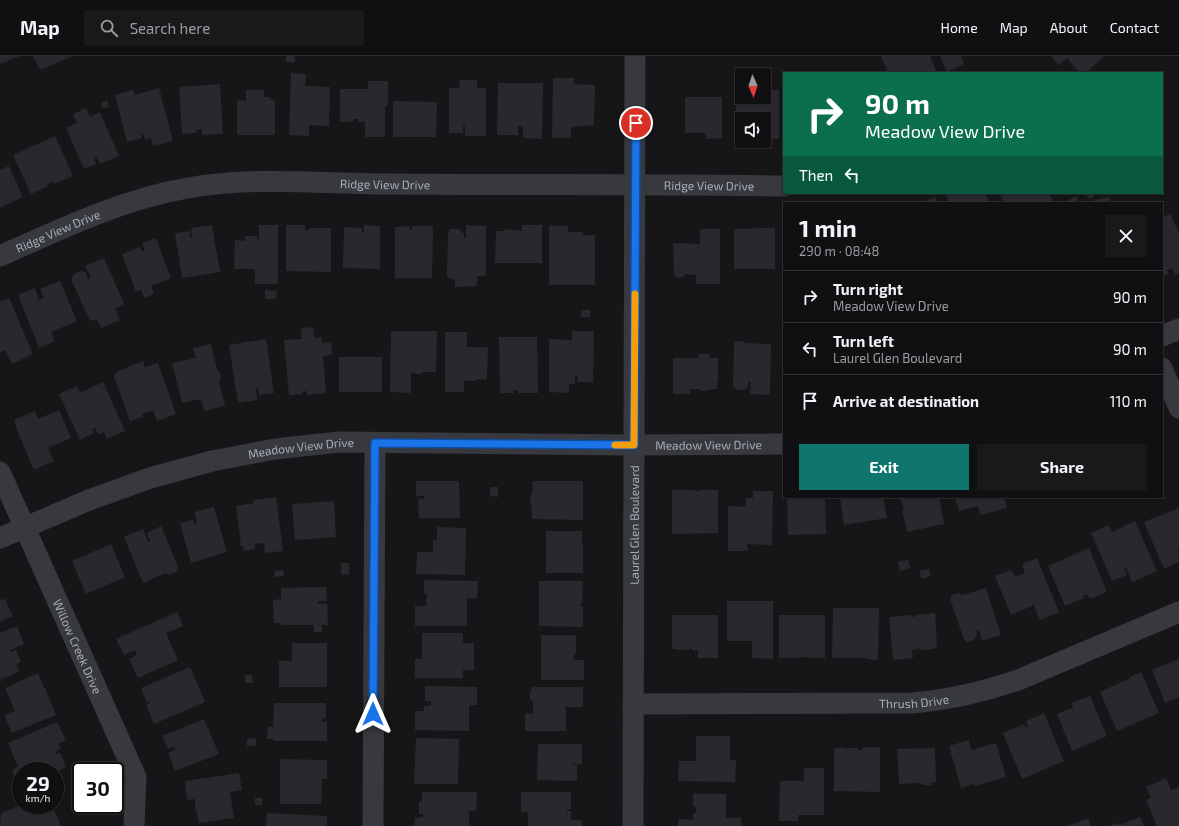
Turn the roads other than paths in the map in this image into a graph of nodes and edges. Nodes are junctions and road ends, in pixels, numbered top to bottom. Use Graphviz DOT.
graph roads {
  1 [pos="635,56"];
  2 [pos="636,184"];
  3 [pos="783,186"];
  4 [pos="0,256"];
  5 [pos="1179,329"];
  6 [pos="1163,336"];
  7 [pos="1163,370"];
  8 [pos="1179,408"];
  9 [pos="375,443"];
  10 [pos="783,444"];
  11 [pos="634,445"];
  12 [pos="0,472"];
  13 [pos="24,528"];
  14 [pos="0,538"];
  15 [pos="1179,612"];
  16 [pos="633,704"];
  17 [pos="134,825"];
  18 [pos="372,826"];
  19 [pos="633,826"];
  1 -- 2 [label="street, Laurel Glen Boulevard"];
  2 -- 3 [label="street, Ridge View Drive"];
  2 -- 4 [label="street, Ridge View Drive"];
  2 -- 11 [label="street, Laurel Glen Boulevard"];
  5 -- 6 [label="street"];
  7 -- 8 [label="street"];
  9 -- 11 [label="street, Meadow View Drive"];
  9 -- 13 [label="street, Meadow View Drive"];
  9 -- 18 [label="street"];
  10 -- 11 [label="street, Meadow View Drive"];
  11 -- 16 [label="street, Laurel Glen Boulevard"];
  12 -- 13 [label="street, Willow Creek Drive"];
  13 -- 14 [label="street, Meadow View Drive"];
  13 -- 17 [label="street, Willow Creek Drive"];
  15 -- 16 [label="street, Thrush Drive"];
  16 -- 19 [label="street, Laurel Glen Boulevard"];
}
